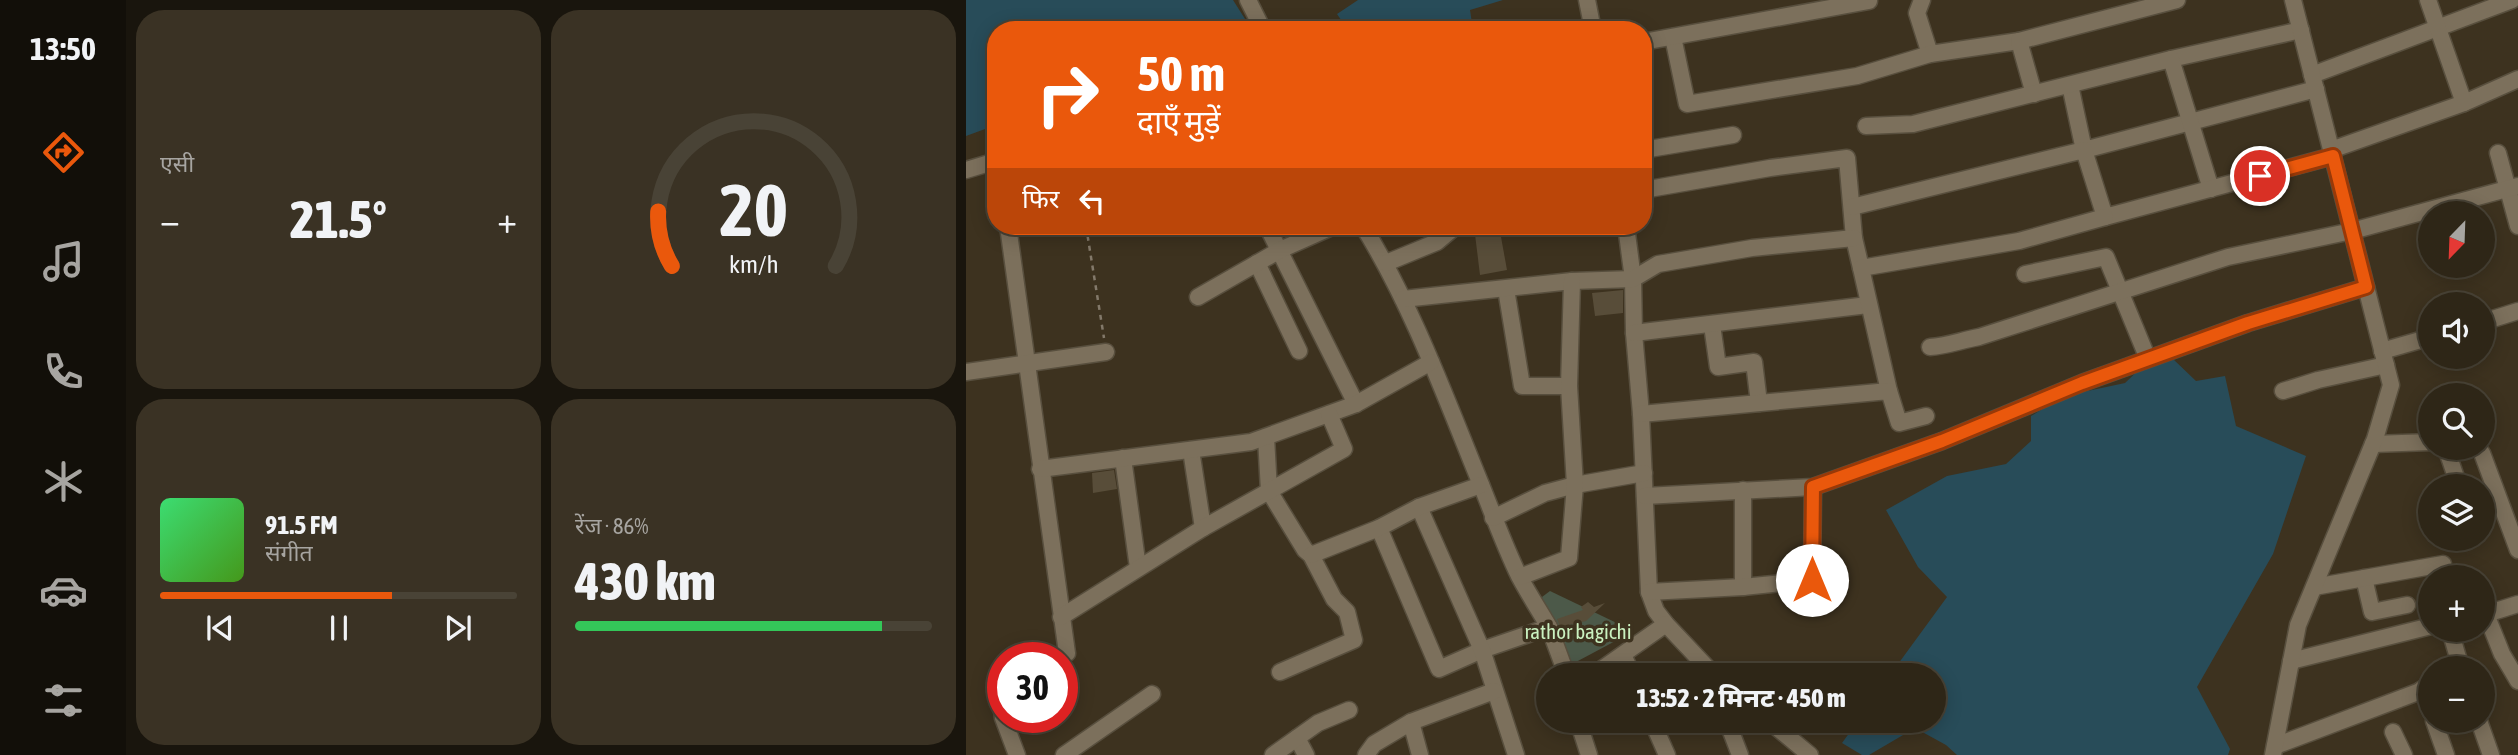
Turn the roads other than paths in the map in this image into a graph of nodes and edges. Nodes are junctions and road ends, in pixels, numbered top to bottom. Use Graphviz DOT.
graph roads {
  1 [pos="1248,0"];
  2 [pos="1587,0"];
  3 [pos="1922,0"];
  4 [pos="2177,0"];
  5 [pos="2428,0"];
  6 [pos="2514,0"];
  7 [pos="1869,1"];
  8 [pos="2296,1"];
  9 [pos="2518,6"];
  10 [pos="1258,21"];
  11 [pos="1591,21"];
  12 [pos="2438,29"];
  13 [pos="2301,30"];
  14 [pos="1673,37"];
  15 [pos="1652,40"];
  16 [pos="2019,41"];
  17 [pos="1930,54"];
  18 [pos="2171,59"];
  19 [pos="2518,79"];
  20 [pos="2314,82"];
  21 [pos="2070,85"];
  22 [pos="2034,94"];
  23 [pos="2464,103"];
  24 [pos="2191,123"];
  25 [pos="1866,126"];
  26 [pos="1732,135"];
  27 [pos="1652,148"];
  28 [pos="2084,150"];
  29 [pos="2498,152"];
  30 [pos="2332,153"];
  31 [pos="987,164"];
  32 [pos="966,170"];
  33 [pos="1652,188"];
  34 [pos="2513,188"];
  35 [pos="2211,189"];
  36 [pos="1852,207"];
  37 [pos="2105,217"];
  38 [pos="2518,226"];
  39 [pos="2352,231"];
  40 [pos="1009,235"];
  41 [pos="1272,235"];
  42 [pos="1314,235"];
  43 [pos="1369,235"];
  44 [pos="1445,235"];
  45 [pos="1627,235"];
  46 [pos="1854,238"];
  47 [pos="1280,250"];
  48 [pos="1257,263"];
  49 [pos="1386,263"];
  50 [pos="1861,268"];
  51 [pos="2025,274"];
  52 [pos="1633,279"];
  53 [pos="1572,281"];
  54 [pos="2366,287"];
  55 [pos="1506,289"];
  56 [pos="2121,292"];
  57 [pos="1198,297"];
  58 [pos="1403,299"];
  59 [pos="1868,305"];
  60 [pos="2518,311"];
  61 [pos="2495,318"];
  62 [pos="1712,325"];
  63 [pos="1634,333"];
  64 [pos="2418,343"];
  65 [pos="1930,347"];
  66 [pos="1299,351"];
  67 [pos="1106,352"];
  68 [pos="2384,358"];
  69 [pos="2148,359"];
  70 [pos="1431,362"];
  71 [pos="1026,363"];
  72 [pos="966,372"];
  73 [pos="1569,386"];
  74 [pos="1889,391"];
  75 [pos="2283,391"];
  76 [pos="1759,403"];
  77 [pos="1356,404"];
  78 [pos="1329,414"];
  79 [pos="1641,414"];
  80 [pos="1926,416"];
  81 [pos="1265,437"];
  82 [pos="2418,442"];
  83 [pos="2373,444"];
  84 [pos="1191,450"];
  85 [pos="1123,458"];
  86 [pos="2485,460"];
  87 [pos="1040,468"];
  88 [pos="1644,473"];
  89 [pos="1481,485"];
  90 [pos="1575,485"];
  91 [pos="1813,487"];
  92 [pos="1743,490"];
  93 [pos="1269,491"];
  94 [pos="1645,496"];
  95 [pos="1419,507"];
  96 [pos="1493,518"];
  97 [pos="1203,528"];
  98 [pos="1380,528"];
  99 [pos="2518,550"];
  100 [pos="1311,555"];
  101 [pos="2443,564"];
  102 [pos="1138,568"];
  103 [pos="1520,577"];
  104 [pos="2364,578"];
  105 [pos="1743,587"];
  106 [pos="2314,587"];
  107 [pos="1649,592"];
  108 [pos="2518,604"];
  109 [pos="2407,605"];
  110 [pos="2495,612"];
  111 [pos="1061,617"];
  112 [pos="1666,624"];
  113 [pos="1549,626"];
  114 [pos="2418,629"];
  115 [pos="2495,638"];
  116 [pos="1065,642"];
  117 [pos="1482,650"];
  118 [pos="1623,655"];
  119 [pos="2291,661"];
  120 [pos="1562,663"];
  121 [pos="1611,663"];
  122 [pos="1627,663"];
  123 [pos="1702,663"];
  124 [pos="1280,672"];
  125 [pos="2518,681"];
  126 [pos="1494,691"];
  127 [pos="2418,691"];
  128 [pos="1152,694"];
  129 [pos="1349,710"];
  130 [pos="1411,722"];
  131 [pos="2393,732"];
  132 [pos="1009,733"];
  133 [pos="1582,733"];
  134 [pos="1657,733"];
  135 [pos="1732,733"];
  136 [pos="1783,733"];
  137 [pos="2438,733"];
  138 [pos="2483,733"];
  139 [pos="1297,738"];
  140 [pos="2274,751"];
  141 [pos="1017,755"];
  142 [pos="1064,755"];
  143 [pos="1273,755"];
  144 [pos="1306,755"];
  145 [pos="1366,755"];
  146 [pos="1420,755"];
  147 [pos="1516,755"];
  148 [pos="1589,755"];
  149 [pos="1667,755"];
  150 [pos="1740,755"];
  151 [pos="1810,755"];
  152 [pos="2404,755"];
  153 [pos="2446,755"];
  154 [pos="2491,755"];
  1 -- 10 [label="street"];
  2 -- 11 [label="street"];
  3 -- 17 [label="street"];
  4 -- 16 [label="street"];
  5 -- 12 [label="street"];
  6 -- 9 [label="street"];
  6 -- 12 [label="street"];
  7 -- 14 [label="street"];
  8 -- 13 [label="street"];
  12 -- 20 [label="street"];
  12 -- 23 [label="street"];
  13 -- 18 [label="street"];
  13 -- 20 [label="street"];
  14 -- 15 [label="street"];
  14 -- 17 [label="street"];
  16 -- 17 [label="street"];
  16 -- 22 [label="street"];
  18 -- 21 [label="street"];
  18 -- 24 [label="street"];
  19 -- 23 [label="street"];
  20 -- 24 [label="street"];
  20 -- 30 [label="street"];
  21 -- 22 [label="street"];
  21 -- 28 [label="street"];
  22 -- 25 [label="street"];
  23 -- 30 [label="street"];
  24 -- 28 [label="street"];
  24 -- 35 [label="street"];
  26 -- 27 [label="street"];
  28 -- 36 [label="street"];
  28 -- 37 [label="street"];
  29 -- 34 [label="street"];
  30 -- 35 [label="street"];
  30 -- 39 [label="street"];
  31 -- 32 [label="street"];
  33 -- 36 [label="street"];
  34 -- 38 [label="street"];
  34 -- 39 [label="street"];
  35 -- 37 [label="street"];
  36 -- 46 [label="street"];
  37 -- 50 [label="street"];
  39 -- 54 [label="street"];
  39 -- 56 [label="street"];
  40 -- 71 [label="street"];
  41 -- 47 [label="street"];
  42 -- 47 [label="street"];
  43 -- 49 [label="street"];
  44 -- 49 [label="street"];
  45 -- 52 [label="street"];
  46 -- 50 [label="street"];
  46 -- 52 [label="street"];
  47 -- 48 [label="street"];
  47 -- 77 [label="street"];
  48 -- 57 [label="street"];
  48 -- 66 [label="street"];
  49 -- 58 [label="street"];
  50 -- 59 [label="street"];
  51 -- 56 [label="street"];
  52 -- 53 [label="street"];
  52 -- 63 [label="street"];
  53 -- 55 [label="street"];
  53 -- 73 [label="street"];
  54 -- 68 [label="street"];
  54 -- 69 [label="street"];
  55 -- 58 [label="street"];
  55 -- 73 [label="street"];
  56 -- 65 [label="street"];
  56 -- 69 [label="street"];
  58 -- 70 [label="street"];
  59 -- 62 [label="street"];
  59 -- 74 [label="street"];
  60 -- 61 [label="street"];
  62 -- 63 [label="street"];
  62 -- 76 [label="street"];
  63 -- 79 [label="street"];
  64 -- 68 [label="street"];
  67 -- 71 [label="street"];
  68 -- 75 [label="street"];
  68 -- 83 [label="street"];
  69 -- 91 [label="street"];
  70 -- 77 [label="street"];
  70 -- 89 [label="street"];
  71 -- 72 [label="street"];
  71 -- 87 [label="street"];
  73 -- 90 [label="street"];
  74 -- 76 [label="street"];
  74 -- 80 [label="street"];
  76 -- 79 [label="street"];
  77 -- 78 [label="street"];
  78 -- 81 [label="street"];
  78 -- 93 [label="street"];
  79 -- 88 [label="street"];
  81 -- 84 [label="street"];
  81 -- 93 [label="street"];
  82 -- 83 [label="street"];
  83 -- 106 [label="street"];
  84 -- 85 [label="street"];
  84 -- 97 [label="street"];
  85 -- 87 [label="street"];
  85 -- 102 [label="street"];
  86 -- 99 [label="street"];
  87 -- 111 [label="street"];
  88 -- 90 [label="street"];
  88 -- 94 [label="street"];
  89 -- 95 [label="street"];
  89 -- 96 [label="street"];
  90 -- 96 [label="street"];
  90 -- 103 [label="street"];
  91 -- 92 [label="street"];
  91 -- 105 [label="street"];
  92 -- 94 [label="street"];
  92 -- 105 [label="street"];
  93 -- 97 [label="street"];
  93 -- 100 [label="street"];
  94 -- 107 [label="street"];
  95 -- 98 [label="street"];
  95 -- 117 [label="street"];
  96 -- 103 [label="street"];
  97 -- 102 [label="street"];
  98 -- 100 [label="street"];
  98 -- 117 [label="street"];
  100 -- 124 [label="street"];
  101 -- 104 [label="street"];
  102 -- 111 [label="street"];
  103 -- 113 [label="street"];
  104 -- 106 [label="street"];
  104 -- 109 [label="street"];
  105 -- 107 [label="street"];
  106 -- 119 [label="street"];
  107 -- 112 [label="street"];
  108 -- 110 [label="street"];
  111 -- 116 [label="street"];
  112 -- 118 [label="street"];
  112 -- 123 [label="street"];
  113 -- 117 [label="street"];
  113 -- 120 [label="street"];
  114 -- 119 [label="street"];
  115 -- 125 [label="street"];
  117 -- 126 [label="street"];
  118 -- 121 [label="street"];
  118 -- 122 [label="street"];
  119 -- 140 [label="street"];
  126 -- 130 [label="street"];
  126 -- 147 [label="street"];
  127 -- 140 [label="street"];
  128 -- 142 [label="street"];
  129 -- 139 [label="street"];
  130 -- 145 [label="street"];
  130 -- 146 [label="street"];
  131 -- 152 [label="street"];
  132 -- 141 [label="street"];
  133 -- 148 [label="street"];
  134 -- 149 [label="street"];
  135 -- 150 [label="street"];
  136 -- 151 [label="street"];
  137 -- 153 [label="street"];
  138 -- 154 [label="street"];
  139 -- 143 [label="street"];
  139 -- 144 [label="street"];
}
